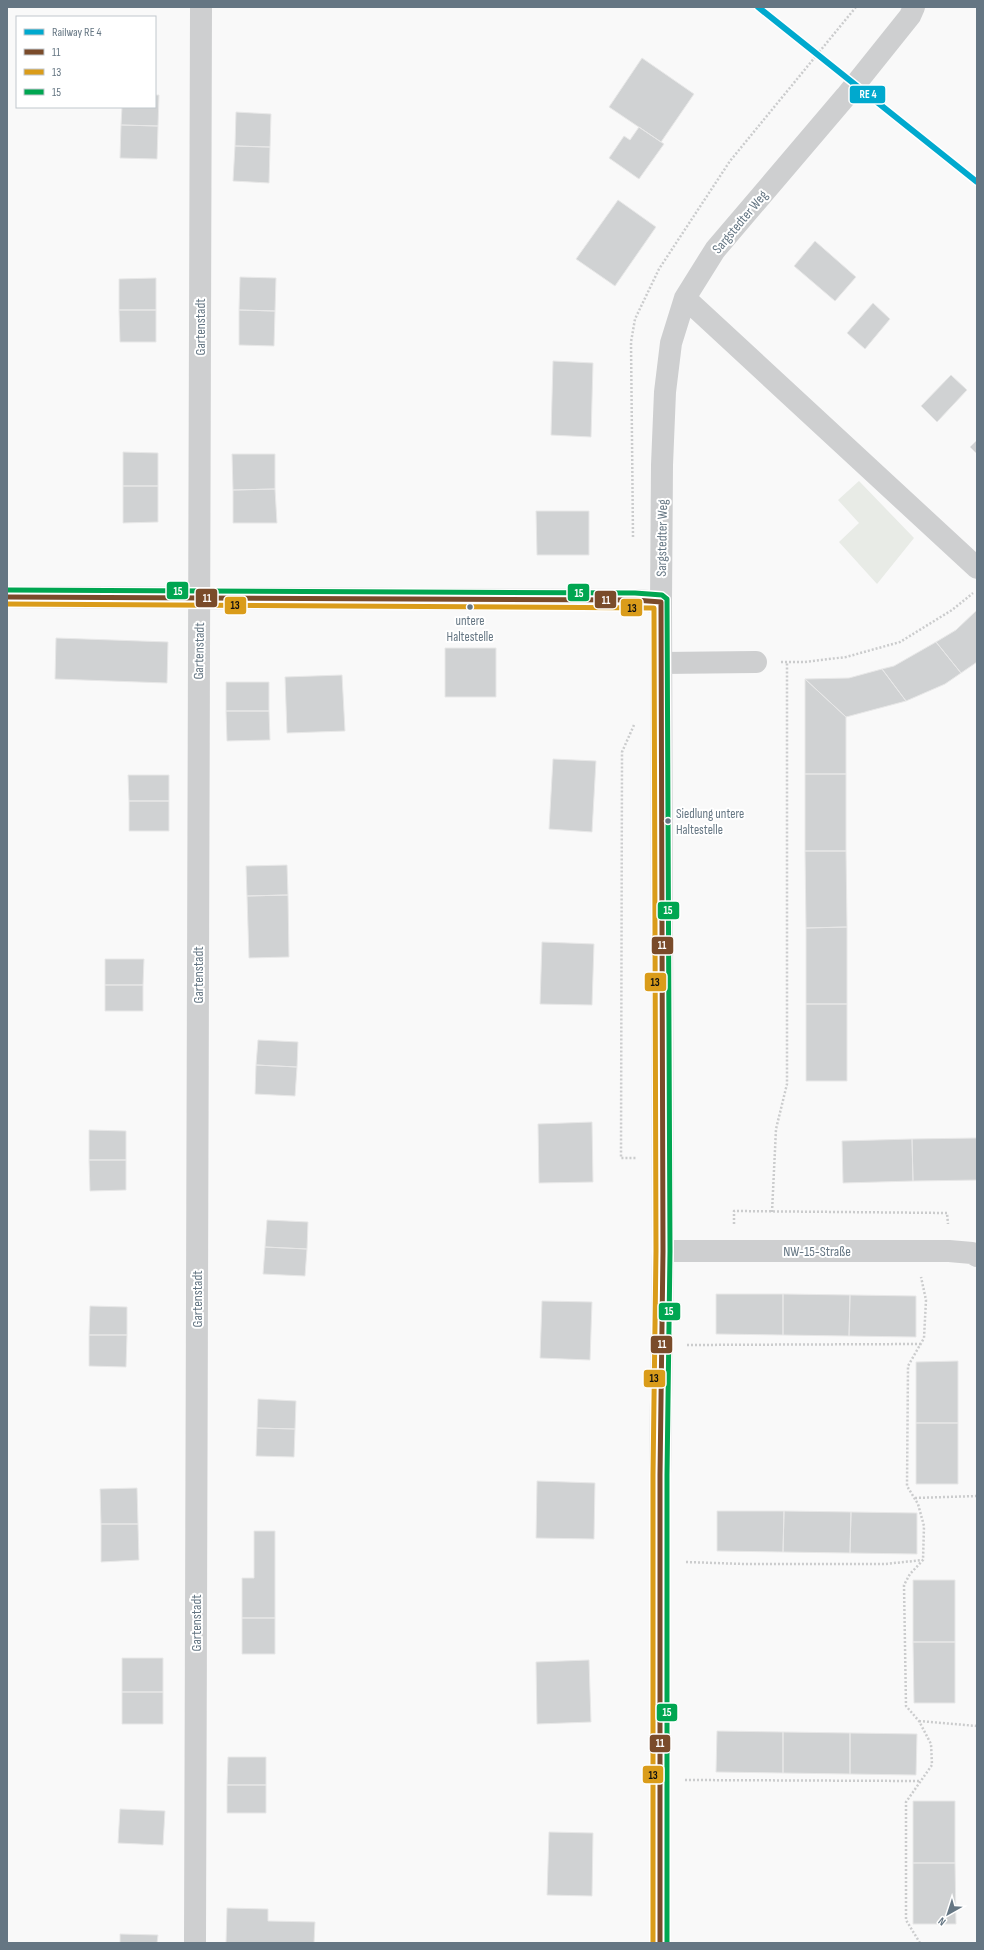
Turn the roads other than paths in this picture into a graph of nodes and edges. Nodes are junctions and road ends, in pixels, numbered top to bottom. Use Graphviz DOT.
graph roads {
  1 [pos="201,7"];
  2 [pos="914,7"];
  3 [pos="685,298"];
  4 [pos="977,568"];
  5 [pos="7,597"];
  6 [pos="199,597"];
  7 [pos="661,602"];
  8 [pos="662,662"];
  9 [pos="756,662"];
  10 [pos="663,1251"];
  11 [pos="974,1254"];
  12 [pos="196,1943"];
  13 [pos="660,1943"];
  1 -- 6 [label="street, Gartenstadt"];
  2 -- 3 [label="street, Sargstedter Weg"];
  3 -- 4 [label="street"];
  3 -- 7 [label="street, Sargstedter Weg"];
  5 -- 6 [label="street"];
  6 -- 7 [label="street"];
  6 -- 12 [label="street, Gartenstadt"];
  7 -- 8 [label="street, Sargstedter Weg"];
  8 -- 9 [label="street"];
  8 -- 10 [label="street, Sargstedter Weg"];
  10 -- 11 [label="street, NW-15-Straße"];
  10 -- 13 [label="street, Sargstedter Weg"];
}
